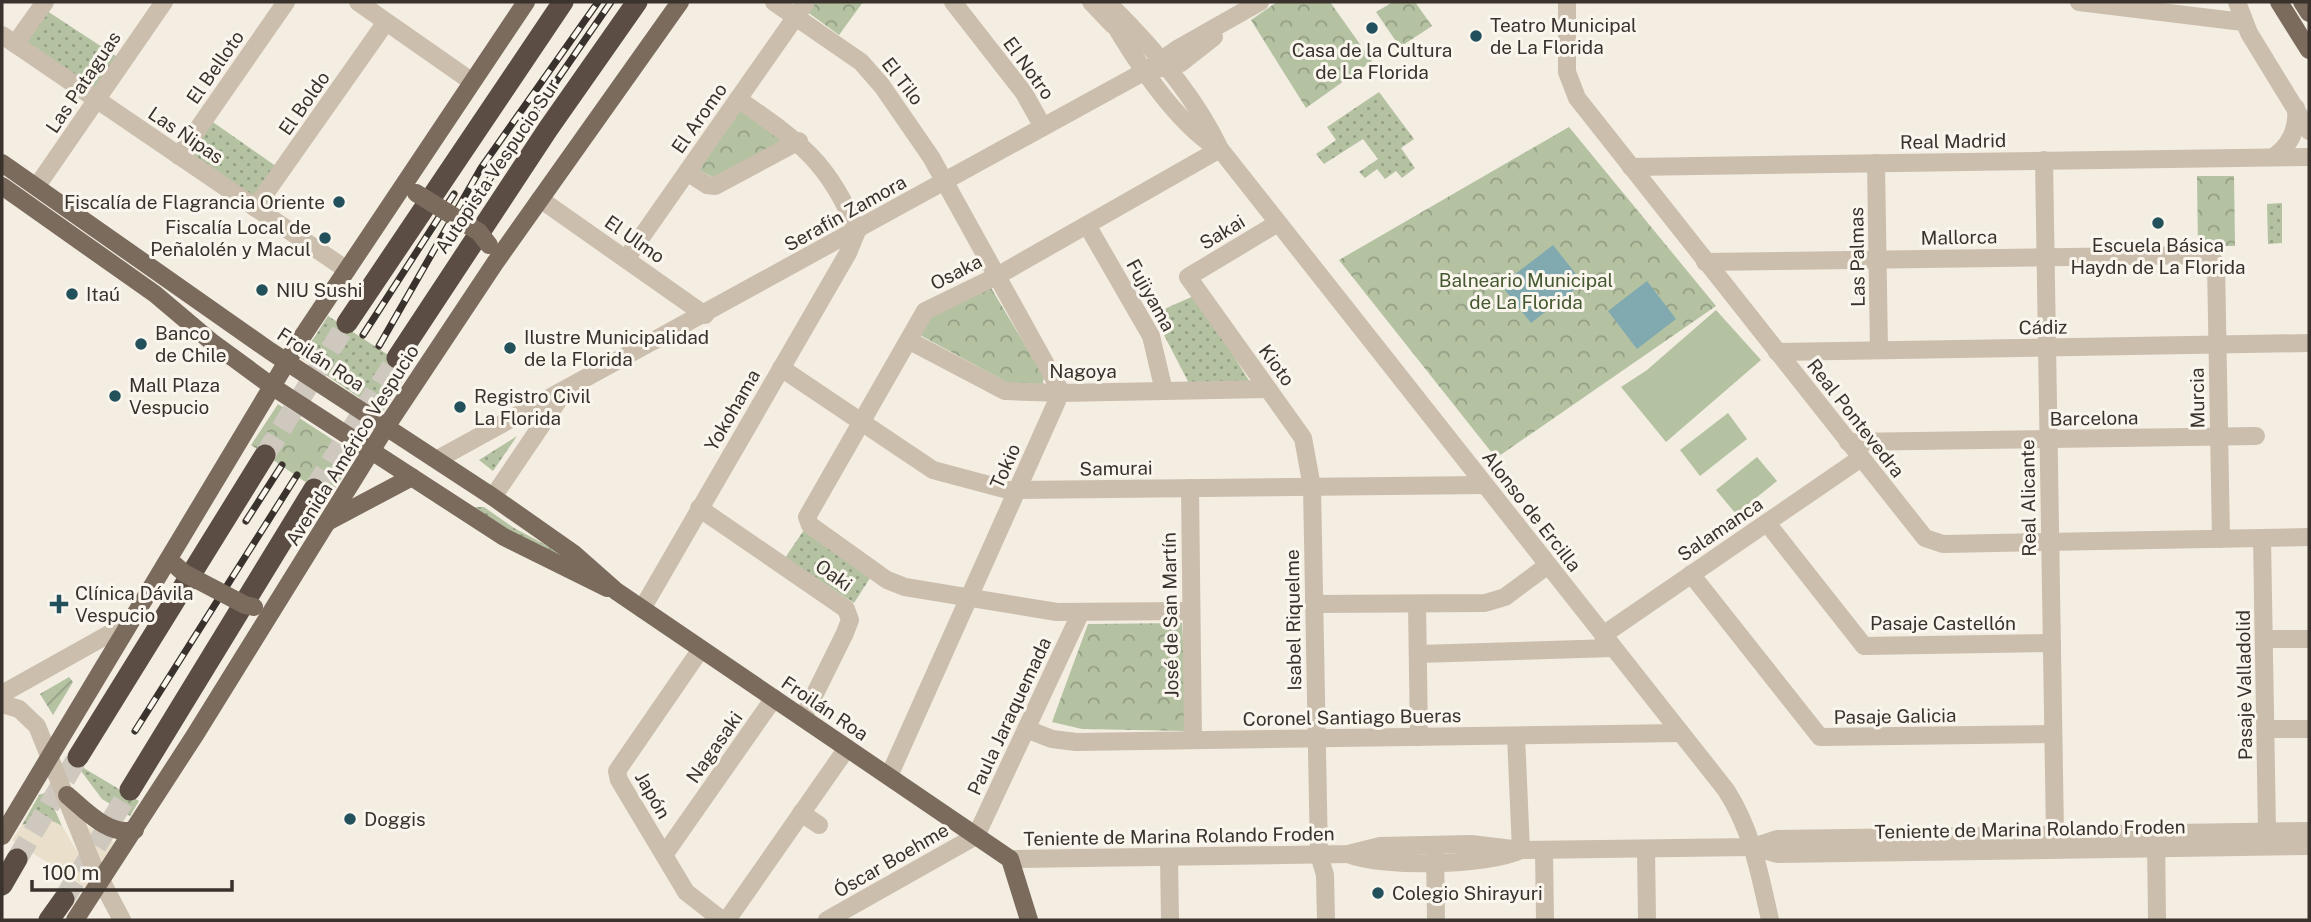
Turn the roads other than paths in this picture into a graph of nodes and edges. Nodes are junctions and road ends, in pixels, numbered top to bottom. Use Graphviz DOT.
graph roads {
  1 [pos="46,2"];
  2 [pos="164,2"];
  3 [pos="286,2"];
  4 [pos="358,2"];
  5 [pos="526,2"];
  6 [pos="563,2"];
  7 [pos="638,2"];
  8 [pos="646,2"];
  9 [pos="680,2"];
  10 [pos="774,2"];
  11 [pos="953,2"];
  12 [pos="1091,2"];
  13 [pos="1101,2"];
  14 [pos="1107,2"];
  15 [pos="1116,2"];
  16 [pos="1260,2"];
  17 [pos="1567,2"];
  18 [pos="2079,2"];
  19 [pos="2237,2"];
  20 [pos="2279,2"];
  21 [pos="2302,2"];
  22 [pos="801,9"];
  23 [pos="1235,12"];
  24 [pos="2309,13"];
  25 [pos="386,22"];
  26 [pos="2243,22"];
  27 [pos="622,23"];
  28 [pos="1124,28"];
  29 [pos="9,40"];
  30 [pos="2309,50"];
  31 [pos="1158,66"];
  32 [pos="471,81"];
  33 [pos="738,99"];
  34 [pos="96,100"];
  35 [pos="2295,107"];
  36 [pos="1042,127"];
  37 [pos="2309,131"];
  38 [pos="799,141"];
  39 [pos="1220,149"];
  40 [pos="179,156"];
  41 [pos="2275,156"];
  42 [pos="2309,157"];
  43 [pos="2044,160"];
  44 [pos="2,163"];
  45 [pos="1876,163"];
  46 [pos="1631,167"];
  47 [pos="687,172"];
  48 [pos="944,181"];
  49 [pos="2,186"];
  50 [pos="37,186"];
  51 [pos="394,197"];
  52 [pos="540,199"];
  53 [pos="255,208"];
  54 [pos="1278,223"];
  55 [pos="1087,225"];
  56 [pos="856,231"];
  57 [pos="492,254"];
  58 [pos="2045,257"];
  59 [pos="2213,257"];
  60 [pos="626,259"];
  61 [pos="1878,259"];
  62 [pos="1705,262"];
  63 [pos="347,270"];
  64 [pos="996,275"];
  65 [pos="1188,277"];
  66 [pos="705,315"];
  67 [pos="347,323"];
  68 [pos="910,341"];
  69 [pos="2309,343"];
  70 [pos="2217,345"];
  71 [pos="2047,348"];
  72 [pos="1879,350"];
  73 [pos="1777,352"];
  74 [pos="397,358"];
  75 [pos="287,362"];
  76 [pos="781,368"];
  77 [pos="273,387"];
  78 [pos="1268,388"];
  79 [pos="1164,391"];
  80 [pos="564,392"];
  81 [pos="1060,393"];
  82 [pos="862,423"];
  83 [pos="386,426"];
  84 [pos="2256,436"];
  85 [pos="2219,437"];
  86 [pos="2048,439"];
  87 [pos="1848,442"];
  88 [pos="371,450"];
  89 [pos="265,455"];
  90 [pos="1861,458"];
  91 [pos="438,459"];
  92 [pos="412,477"];
  93 [pos="1485,485"];
  94 [pos="1312,487"];
  95 [pos="1190,488"];
  96 [pos="314,489"];
  97 [pos="1017,491"];
  98 [pos="493,497"];
  99 [pos="451,501"];
  100 [pos="699,508"];
  101 [pos="329,521"];
  102 [pos="1767,523"];
  103 [pos="2309,537"];
  104 [pos="2262,538"];
  105 [pos="2221,539"];
  106 [pos="2050,542"];
  107 [pos="172,560"];
  108 [pos="1548,565"];
  109 [pos="1691,575"];
  110 [pos="617,592"];
  111 [pos="970,599"];
  112 [pos="280,601"];
  113 [pos="1314,604"];
  114 [pos="1417,604"];
  115 [pos="642,609"];
  116 [pos="1191,611"];
  117 [pos="1080,614"];
  118 [pos="127,624"];
  119 [pos="2264,639"];
  120 [pos="2309,639"];
  121 [pos="1608,641"];
  122 [pos="2052,643"];
  123 [pos="701,649"];
  124 [pos="1418,654"];
  125 [pos="2,694"];
  126 [pos="774,698"];
  127 [pos="2,704"];
  128 [pos="803,718"];
  129 [pos="1026,729"];
  130 [pos="2266,729"];
  131 [pos="2309,729"];
  132 [pos="1681,733"];
  133 [pos="2053,734"];
  134 [pos="1516,736"];
  135 [pos="1419,737"];
  136 [pos="1317,738"];
  137 [pos="1193,740"];
  138 [pos="846,748"];
  139 [pos="50,756"];
  140 [pos="78,757"];
  141 [pos="889,776"];
  142 [pos="130,790"];
  143 [pos="67,795"];
  144 [pos="801,813"];
  145 [pos="819,825"];
  146 [pos="135,830"];
  147 [pos="2267,831"];
  148 [pos="2309,831"];
  149 [pos="2055,835"];
  150 [pos="2,836"];
  151 [pos="976,836"];
  152 [pos="2156,841"];
  153 [pos="2309,846"];
  154 [pos="1753,847"];
  155 [pos="1646,849"];
  156 [pos="1521,850"];
  157 [pos="1544,850"];
  158 [pos="1435,853"];
  159 [pos="664,855"];
  160 [pos="1319,855"];
  161 [pos="1169,857"];
  162 [pos="17,859"];
  163 [pos="1010,859"];
  164 [pos="100,881"];
  165 [pos="2,885"];
  166 [pos="64,899"];
  167 [pos="49,920"];
  168 [pos="75,920"];
  169 [pos="121,920"];
  170 [pos="722,920"];
  171 [pos="727,920"];
  172 [pos="827,920"];
  173 [pos="1029,920"];
  174 [pos="1170,920"];
  175 [pos="1326,920"];
  176 [pos="1436,920"];
  177 [pos="1545,920"];
  178 [pos="1647,920"];
  179 [pos="1770,920"];
  180 [pos="2158,920"];
  1 -- 29 [label="street"];
  2 -- 34 [label="street, Las Pataguas"];
  3 -- 40 [label="street, El Belloto"];
  4 -- 25 [label="street"];
  5 -- 32 [label="main road"];
  6 -- 67 [label="highway, Autopista Vespucio Sur"];
  7 -- 27 [label="highway, Autopista Vespucio Sur"];
  8 -- 27 [label="highway"];
  9 -- 52 [label="main road, Avenida Américo Vespucio"];
  10 -- 22 [label="street, El Tilo"];
  11 -- 36 [label="street, El Notro"];
  12 -- 28 [label="street, Alonso de Ercilla"];
  13 -- 28 [label="street, Alonso de Ercilla"];
  14 -- 28 [label="street, Alonso de Ercilla"];
  15 -- 28 [label="street, Alonso de Ercilla"];
  16 -- 23 [label="street, Serafín Zamora"];
  17 -- 46 [label="street, Real Pontevedra"];
  18 -- 26 [label="street"];
  19 -- 26 [label="street"];
  20 -- 30 [label="main road"];
  21 -- 24 [label="main road"];
  22 -- 33 [label="street, El Aromo"];
  22 -- 48 [label="street, El Tilo"];
  23 -- 31 [label="street, Serafín Zamora"];
  25 -- 32 [label="street"];
  25 -- 53 [label="street, El Boldo"];
  26 -- 35 [label="street"];
  27 -- 74 [label="highway, Autopista Vespucio Sur"];
  28 -- 31 [label="street, Alonso de Ercilla"];
  29 -- 34 [label="street, Las Ñipas"];
  31 -- 36 [label="street, Serafín Zamora"];
  31 -- 39 [label="street, Alonso de Ercilla"];
  32 -- 51 [label="main road"];
  33 -- 38 [label="street"];
  33 -- 47 [label="street, El Aromo"];
  34 -- 40 [label="street, Las Ñipas"];
  34 -- 50 [label="street, Las Pataguas"];
  35 -- 37 [label="street"];
  35 -- 41 [label="street"];
  36 -- 48 [label="street, Serafín Zamora"];
  38 -- 47 [label="street"];
  38 -- 56 [label="street"];
  39 -- 54 [label="street, Alonso de Ercilla"];
  39 -- 55 [label="street, Osaka"];
  40 -- 53 [label="street, Las Ñipas"];
  41 -- 42 [label="street, Real Madrid"];
  41 -- 43 [label="street, Real Madrid"];
  43 -- 45 [label="street, Real Madrid"];
  43 -- 58 [label="street, Real Alicante"];
  44 -- 50 [label="main road, Froilán Roa"];
  45 -- 46 [label="street, Real Madrid"];
  45 -- 61 [label="street, Las Palmas"];
  46 -- 62 [label="street, Real Pontevedra"];
  47 -- 60 [label="street, El Aromo"];
  48 -- 56 [label="street, Serafín Zamora"];
  48 -- 64 [label="street"];
  49 -- 77 [label="main road, Froilán Roa"];
  50 -- 75 [label="main road, Froilán Roa"];
  51 -- 57 [label="main road, bridge"];
  51 -- 63 [label="main road"];
  52 -- 57 [label="main road, Avenida Américo Vespucio"];
  52 -- 60 [label="street, El Ulmo"];
  53 -- 63 [label="street, Las Ñipas"];
  54 -- 65 [label="street, Sakai"];
  54 -- 93 [label="street, Alonso de Ercilla"];
  55 -- 64 [label="street, Osaka"];
  55 -- 79 [label="street, Fujiyama"];
  56 -- 66 [label="street, Serafín Zamora"];
  56 -- 76 [label="street, Yokohama"];
  57 -- 83 [label="main road, Avenida Américo Vespucio"];
  58 -- 59 [label="street, Mallorca"];
  58 -- 61 [label="street, Mallorca"];
  58 -- 71 [label="street, Real Alicante"];
  59 -- 70 [label="street, Murcia"];
  60 -- 66 [label="street, El Ulmo"];
  61 -- 62 [label="street, Mallorca"];
  61 -- 72 [label="street, Las Palmas"];
  62 -- 73 [label="street, Real Pontevedra"];
  63 -- 75 [label="main road"];
  64 -- 68 [label="street, Osaka"];
  64 -- 81 [label="street"];
  65 -- 78 [label="street, Kioto"];
  66 -- 80 [label="street, Serafín Zamora"];
  68 -- 81 [label="street, Nagoya"];
  68 -- 82 [label="street, Osaka"];
  69 -- 70 [label="street, Cádiz"];
  70 -- 71 [label="street, Cádiz"];
  70 -- 85 [label="street, Murcia"];
  71 -- 72 [label="street, Cádiz"];
  71 -- 86 [label="street, Real Alicante"];
  72 -- 73 [label="street, Cádiz"];
  73 -- 87 [label="street, Real Pontevedra"];
  75 -- 77 [label="main road"];
  75 -- 83 [label="main road, Froilán Roa"];
  76 -- 82 [label="street, Samurai"];
  76 -- 100 [label="street, Yokohama"];
  77 -- 88 [label="main road, Froilán Roa"];
  77 -- 107 [label="main road"];
  78 -- 79 [label="street, Nagoya"];
  78 -- 94 [label="street, Kioto"];
  79 -- 81 [label="street, Nagoya"];
  80 -- 91 [label="street, Serafín Zamora"];
  80 -- 98 [label="street, Serafín Zamora"];
  81 -- 97 [label="street, Tokio"];
  82 -- 97 [label="street, Samurai"];
  82 -- 111 [label="street, Osaka"];
  83 -- 88 [label="main road, Avenida Américo Vespucio"];
  83 -- 91 [label="main road, Froilán Roa"];
  84 -- 85 [label="street, Barcelona"];
  85 -- 86 [label="street, Barcelona"];
  85 -- 105 [label="street, Murcia"];
  86 -- 87 [label="street, Barcelona"];
  86 -- 106 [label="street, Real Alicante"];
  87 -- 90 [label="street, Real Pontevedra"];
  88 -- 92 [label="main road, Froilán Roa"];
  88 -- 101 [label="main road, Avenida Américo Vespucio"];
  89 -- 140 [label="highway"];
  90 -- 102 [label="street, Salamanca"];
  90 -- 106 [label="street, Real Pontevedra"];
  91 -- 98 [label="main road, Froilán Roa"];
  92 -- 99 [label="main road, Froilán Roa"];
  92 -- 101 [label="main road"];
  93 -- 94 [label="street, Samurai"];
  93 -- 108 [label="street, Alonso de Ercilla"];
  94 -- 95 [label="street, Samurai"];
  94 -- 113 [label="street, Isabel Riquelme"];
  95 -- 97 [label="street, Samurai"];
  95 -- 116 [label="street, José de San Martín"];
  96 -- 142 [label="highway"];
  97 -- 111 [label="street, Tokio"];
  98 -- 99 [label="main road"];
  98 -- 110 [label="main road, Froilán Roa"];
  99 -- 110 [label="main road, Froilán Roa"];
  100 -- 115 [label="street, Yokohama"];
  100 -- 128 [label="street, Oaki"];
  101 -- 112 [label="main road, Avenida Américo Vespucio"];
  102 -- 109 [label="street, Salamanca"];
  102 -- 122 [label="street, Pasaje Castellón"];
  103 -- 104 [label="street, Real Pontevedra"];
  104 -- 105 [label="street, Real Pontevedra"];
  104 -- 119 [label="street, Pasaje Valladolid"];
  105 -- 106 [label="street, Real Pontevedra"];
  106 -- 122 [label="street, Real Alicante"];
  107 -- 112 [label="main road, bridge"];
  107 -- 118 [label="main road"];
  108 -- 114 [label="street"];
  108 -- 121 [label="street, Alonso de Ercilla"];
  109 -- 121 [label="street, Salamanca"];
  109 -- 133 [label="street, Pasaje Galicia"];
  110 -- 115 [label="main road, Froilán Roa"];
  111 -- 117 [label="street"];
  111 -- 141 [label="street, Tokio"];
  112 -- 146 [label="main road, Avenida Américo Vespucio"];
  113 -- 114 [label="street"];
  113 -- 136 [label="street, Isabel Riquelme"];
  114 -- 124 [label="street"];
  115 -- 123 [label="main road, Froilán Roa"];
  116 -- 117 [label="street"];
  116 -- 137 [label="street, José de San Martín"];
  117 -- 129 [label="street, Paula Jaraquemada"];
  118 -- 125 [label="street"];
  118 -- 139 [label="main road"];
  119 -- 120 [label="street"];
  119 -- 130 [label="street, Pasaje Valladolid"];
  121 -- 124 [label="street"];
  121 -- 132 [label="street, Alonso de Ercilla"];
  122 -- 133 [label="street, Real Alicante"];
  123 -- 126 [label="main road, Froilán Roa"];
  123 -- 159 [label="street, Japón"];
  124 -- 135 [label="street"];
  126 -- 128 [label="main road, Froilán Roa"];
  126 -- 159 [label="street, Nagasaki"];
  127 -- 139 [label="street"];
  128 -- 138 [label="main road, Froilán Roa"];
  129 -- 137 [label="street, Coronel Santiago Bueras"];
  129 -- 151 [label="street, Paula Jaraquemada"];
  130 -- 131 [label="street"];
  130 -- 147 [label="street, Pasaje Valladolid"];
  132 -- 134 [label="street, Coronel Santiago Bueras"];
  132 -- 154 [label="street, Alonso de Ercilla"];
  133 -- 149 [label="street, Real Alicante"];
  134 -- 135 [label="street, Coronel Santiago Bueras"];
  134 -- 156 [label="street"];
  135 -- 136 [label="street, Coronel Santiago Bueras"];
  136 -- 137 [label="street, Coronel Santiago Bueras"];
  136 -- 160 [label="street, Isabel Riquelme"];
  138 -- 141 [label="main road, Froilán Roa"];
  138 -- 144 [label="street"];
  139 -- 143 [label="street"];
  139 -- 150 [label="main road"];
  141 -- 151 [label="main road, Froilán Roa"];
  143 -- 146 [label="main road"];
  143 -- 164 [label="street"];
  144 -- 145 [label="street"];
  144 -- 171 [label="street"];
  146 -- 164 [label="main road, Avenida Américo Vespucio"];
  147 -- 148 [label="street, Teniente de Marina Rolando Froden"];
  147 -- 152 [label="street, Teniente de Marina Rolando Froden"];
  149 -- 152 [label="street, Teniente de Marina Rolando Froden"];
  149 -- 154 [label="street, Teniente de Marina Rolando Froden"];
  151 -- 163 [label="main road, Froilán Roa"];
  151 -- 172 [label="street, Óscar Boehme"];
  152 -- 153 [label="street, Teniente de Marina Rolando Froden"];
  152 -- 154 [label="street, Teniente de Marina Rolando Froden"];
  152 -- 180 [label="street"];
  154 -- 155 [label="street, Teniente de Marina Rolando Froden"];
  154 -- 179 [label="street, Alonso de Ercilla"];
  155 -- 157 [label="street, Teniente de Marina Rolando Froden"];
  155 -- 178 [label="street"];
  156 -- 157 [label="street, Teniente de Marina Rolando Froden"];
  156 -- 158 [label="street, Teniente de Marina Rolando Froden"];
  157 -- 177 [label="street"];
  158 -- 160 [label="street, Teniente de Marina Rolando Froden"];
  158 -- 176 [label="street"];
  159 -- 170 [label="street, Japón"];
  160 -- 161 [label="street, Teniente de Marina Rolando Froden"];
  160 -- 175 [label="street, Isabel Riquelme"];
  161 -- 163 [label="street, Teniente de Marina Rolando Froden"];
  161 -- 174 [label="street"];
  162 -- 165 [label="highway"];
  163 -- 173 [label="main road"];
  164 -- 168 [label="main road, Avenida Américo Vespucio"];
  164 -- 169 [label="street"];
  166 -- 167 [label="highway"];
}
